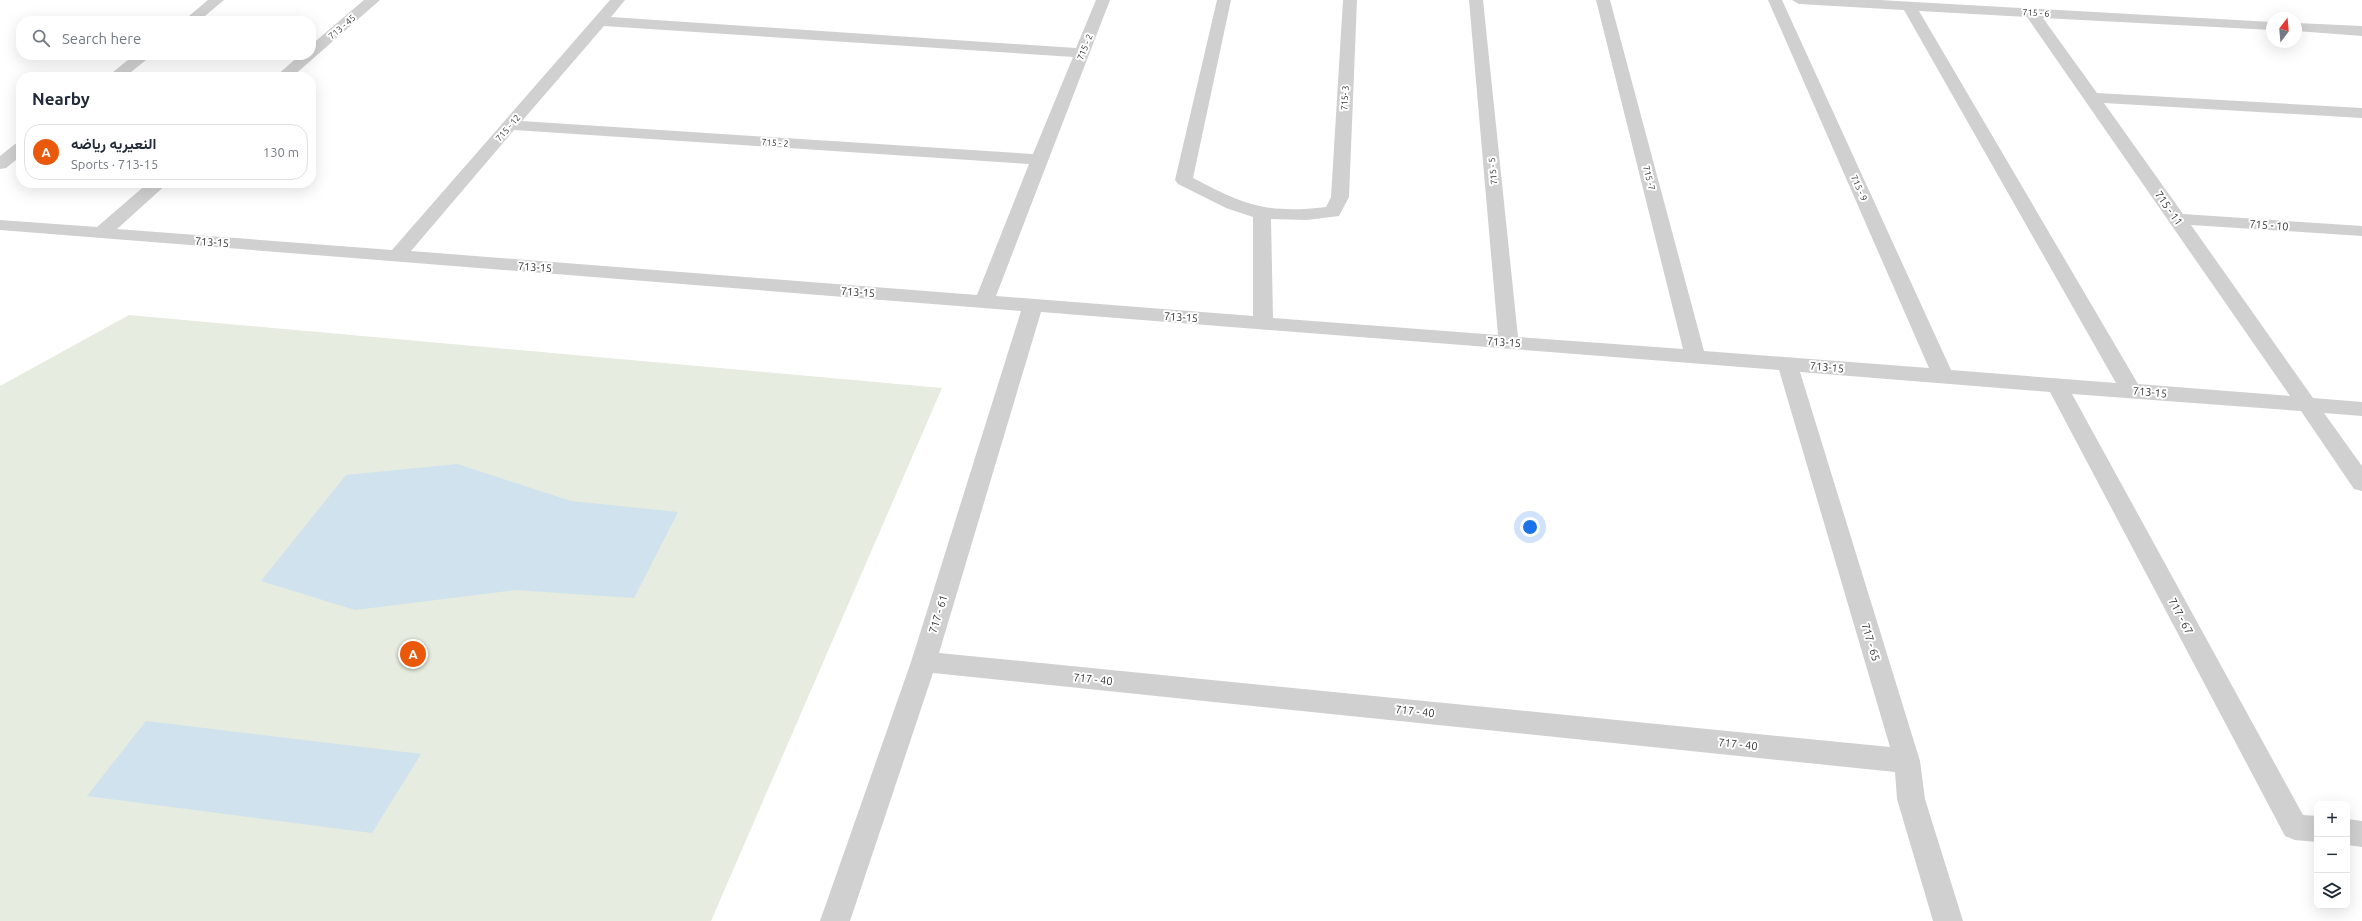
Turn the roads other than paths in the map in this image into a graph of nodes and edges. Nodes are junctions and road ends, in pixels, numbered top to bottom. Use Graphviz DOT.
graph roads {
  1 [pos="217,0"];
  2 [pos="374,0"];
  3 [pos="618,0"];
  4 [pos="1103,0"];
  5 [pos="1224,0"];
  6 [pos="1350,0"];
  7 [pos="1476,0"];
  8 [pos="1603,0"];
  9 [pos="1775,0"];
  10 [pos="1799,0"];
  11 [pos="2102,0"];
  12 [pos="1909,6"];
  13 [pos="2032,13"];
  14 [pos="196,16"];
  15 [pos="2115,17"];
  16 [pos="600,21"];
  17 [pos="2266,26"];
  18 [pos="2302,27"];
  19 [pos="2362,31"];
  20 [pos="316,49"];
  21 [pos="1082,53"];
  22 [pos="137,60"];
  23 [pos="303,60"];
  24 [pos="122,72"];
  25 [pos="289,72"];
  26 [pos="2092,98"];
  27 [pos="2362,113"];
  28 [pos="510,125"];
  29 [pos="16,152"];
  30 [pos="1040,160"];
  31 [pos="0,164"];
  32 [pos="153,188"];
  33 [pos="1262,213"];
  34 [pos="2176,219"];
  35 [pos="0,225"];
  36 [pos="2362,230"];
  37 [pos="101,233"];
  38 [pos="397,256"];
  39 [pos="984,301"];
  40 [pos="1033,305"];
  41 [pos="1263,324"];
  42 [pos="1509,342"];
  43 [pos="1695,357"];
  44 [pos="1787,364"];
  45 [pos="1943,376"];
  46 [pos="2057,385"];
  47 [pos="2131,391"];
  48 [pos="2306,404"];
  49 [pos="2362,409"];
  50 [pos="2362,483"];
  51 [pos="924,662"];
  52 [pos="1907,761"];
  53 [pos="2314,829"];
  54 [pos="2350,832"];
  55 [pos="2362,834"];
  56 [pos="835,921"];
  57 [pos="1948,921"];
  1 -- 14 [label="street"];
  2 -- 20 [label="street, 713 - 45"];
  3 -- 16 [label="street, 715 - 12"];
  4 -- 21 [label="street, 715 - 2"];
  5 -- 33 [label="street"];
  6 -- 33 [label="street, 715- 3"];
  7 -- 42 [label="street, 715 - 5"];
  8 -- 43 [label="street, 715 -7"];
  9 -- 45 [label="street, 715 - 9"];
  10 -- 12 [label="street, 715 - 6"];
  11 -- 15 [label="street"];
  12 -- 13 [label="street, 715 - 6"];
  12 -- 47 [label="street"];
  13 -- 15 [label="street, 715 - 6"];
  13 -- 26 [label="street, 715 - 11"];
  15 -- 17 [label="street, 715 - 6"];
  16 -- 21 [label="street"];
  16 -- 28 [label="street, 715 - 12"];
  18 -- 19 [label="street"];
  21 -- 30 [label="street, 715 - 2"];
  22 -- 24 [label="street"];
  23 -- 25 [label="street, 713 - 45"];
  26 -- 27 [label="street"];
  26 -- 34 [label="street, 715 - 11"];
  28 -- 30 [label="street, 715 - 2"];
  28 -- 38 [label="street, 715 - 12"];
  29 -- 31 [label="street"];
  30 -- 39 [label="street, 715 - 2"];
  32 -- 37 [label="street"];
  33 -- 41 [label="street"];
  34 -- 36 [label="street, 715 - 10"];
  34 -- 48 [label="street, 715 - 11"];
  35 -- 37 [label="street, 713-15"];
  37 -- 38 [label="street, 713-15"];
  38 -- 39 [label="street, 713-15"];
  39 -- 40 [label="street, 713-15"];
  40 -- 41 [label="street, 713-15"];
  40 -- 51 [label="street, 717 - 61"];
  41 -- 42 [label="street, 713-15"];
  42 -- 43 [label="street, 713-15"];
  43 -- 44 [label="street, 713-15"];
  44 -- 45 [label="street, 713-15"];
  44 -- 52 [label="street, 717 - 65"];
  45 -- 46 [label="street, 713-15"];
  46 -- 47 [label="street, 713-15"];
  46 -- 53 [label="street, 717 - 67"];
  47 -- 48 [label="street, 713-15"];
  48 -- 49 [label="street, 713-15"];
  48 -- 50 [label="street"];
  51 -- 52 [label="street, 717 - 40"];
  51 -- 56 [label="street, 717 - 61"];
  52 -- 57 [label="street, 717 - 65"];
  54 -- 55 [label="street"];
}
